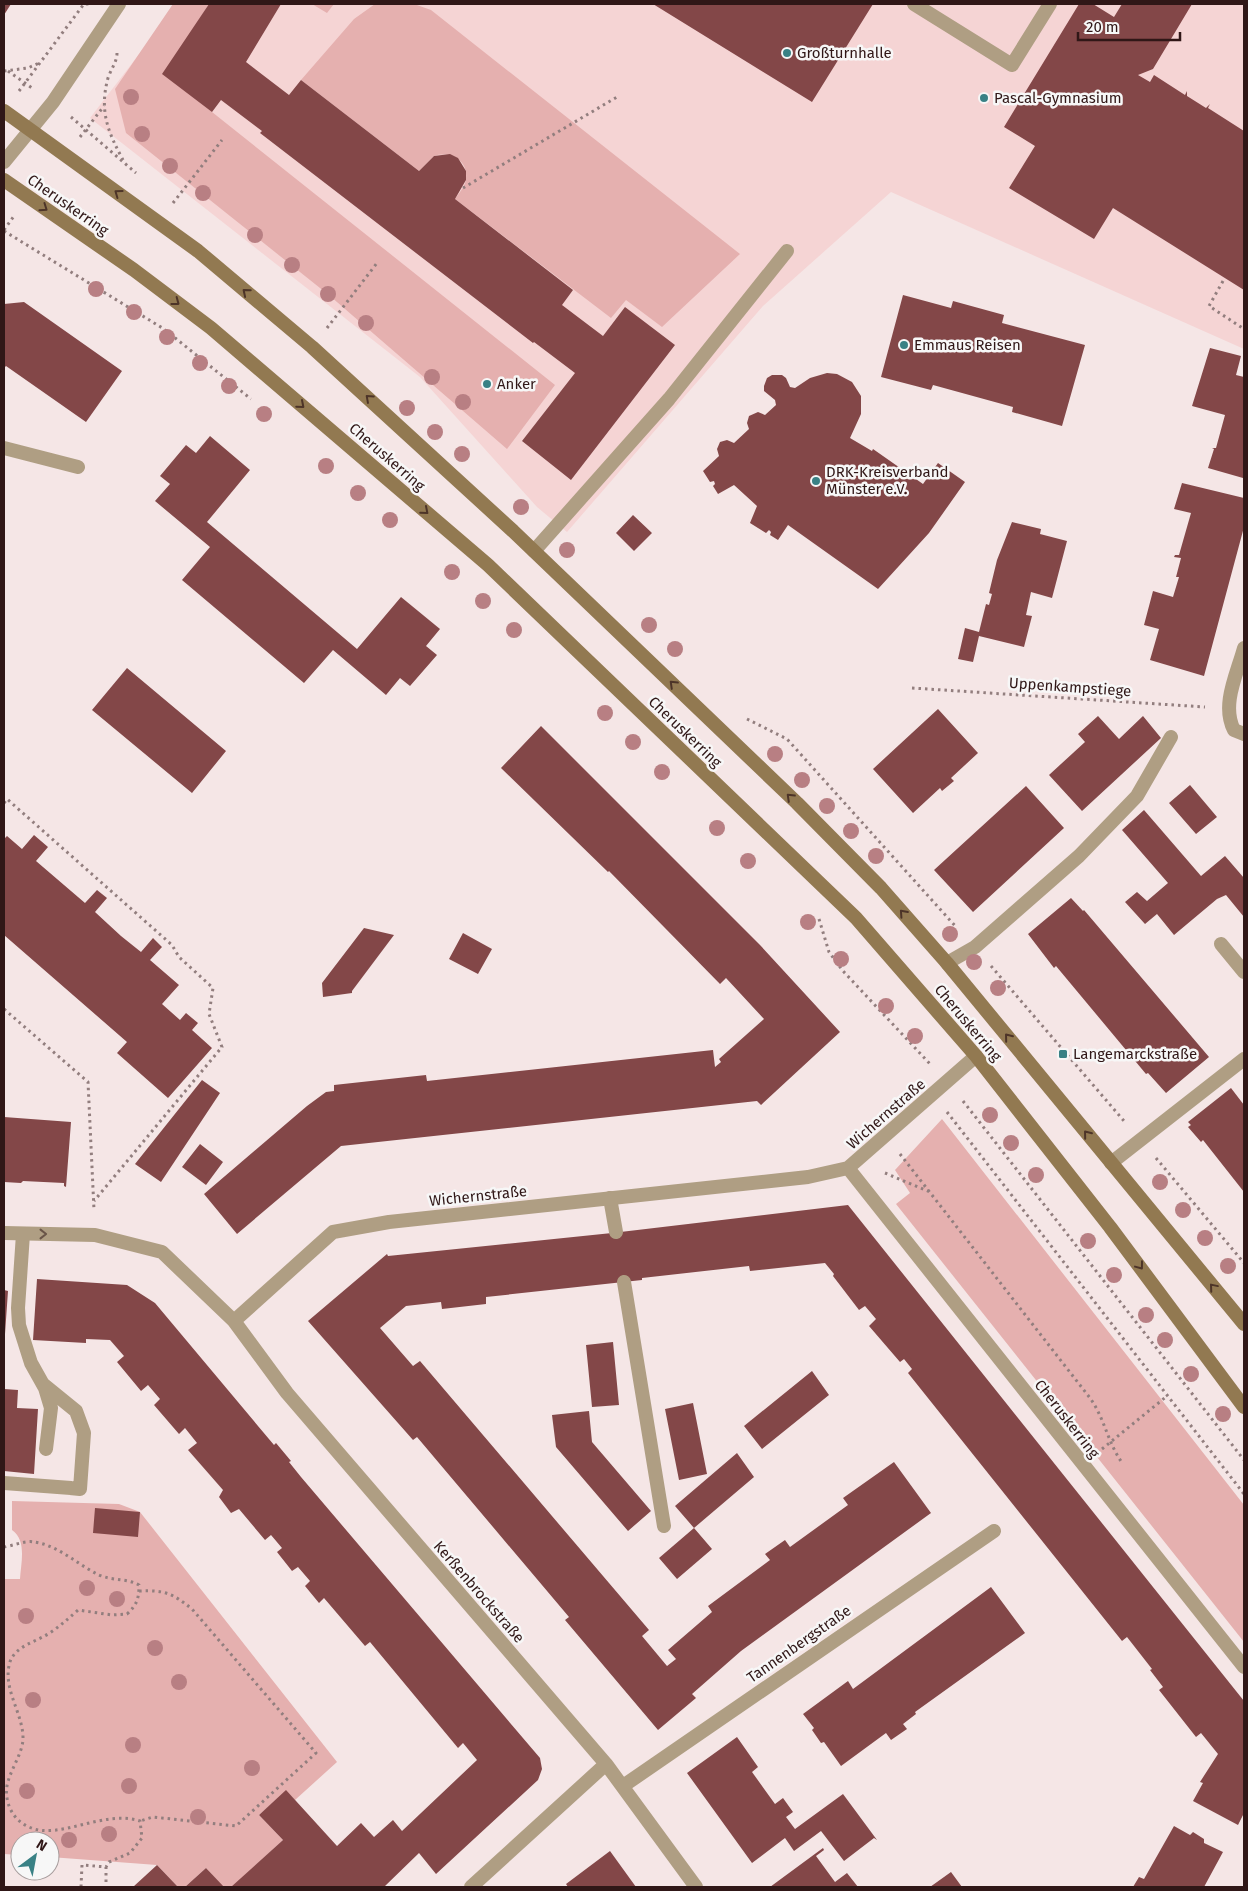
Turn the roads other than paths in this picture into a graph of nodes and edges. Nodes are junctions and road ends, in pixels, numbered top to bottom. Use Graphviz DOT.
graph roads {
  1 [pos="119,4"];
  2 [pos="914,4"];
  3 [pos="1050,4"];
  4 [pos="4,111"];
  5 [pos="31,130"];
  6 [pos="4,162"];
  7 [pos="4,180"];
  8 [pos="787,251"];
  9 [pos="4,448"];
  10 [pos="78,468"];
  11 [pos="534,551"];
  12 [pos="1244,648"];
  13 [pos="1244,734"];
  14 [pos="1171,737"];
  15 [pos="1222,944"];
  16 [pos="947,963"];
  17 [pos="1244,972"];
  18 [pos="976,1056"];
  19 [pos="1244,1059"];
  20 [pos="1110,1163"];
  21 [pos="852,1165"];
  22 [pos="610,1198"];
  23 [pos="616,1232"];
  24 [pos="4,1233"];
  25 [pos="23,1234"];
  26 [pos="624,1282"];
  27 [pos="234,1320"];
  28 [pos="1244,1324"];
  29 [pos="42,1383"];
  30 [pos="1244,1407"];
  31 [pos="46,1449"];
  32 [pos="4,1484"];
  33 [pos="664,1526"];
  34 [pos="994,1531"];
  35 [pos="1244,1667"];
  36 [pos="606,1764"];
  37 [pos="623,1786"];
  38 [pos="471,1887"];
  39 [pos="696,1887"];
  1 -- 5 [label="street"];
  2 -- 3 [label="street"];
  4 -- 5 [label="main road, Cheruskerring"];
  5 -- 6 [label="street"];
  11 -- 5 [label="main road, Cheruskerring, one-way"];
  7 -- 18 [label="main road, Cheruskerring, one-way"];
  8 -- 11 [label="street"];
  9 -- 10 [label="street"];
  16 -- 11 [label="main road, Cheruskerring, one-way"];
  12 -- 13 [label="street"];
  14 -- 16 [label="street"];
  15 -- 17 [label="street"];
  20 -- 16 [label="main road, Cheruskerring, one-way"];
  18 -- 21 [label="street, Wichernstraße"];
  18 -- 30 [label="main road, Cheruskerring, one-way"];
  19 -- 20 [label="street"];
  28 -- 20 [label="main road, Cheruskerring, one-way"];
  21 -- 22 [label="street, Wichernstraße"];
  21 -- 35 [label="street, Cheruskerring"];
  22 -- 23 [label="street"];
  22 -- 27 [label="street, Wichernstraße"];
  24 -- 25 [label="street"];
  25 -- 27 [label="street, one-way"];
  25 -- 29 [label="street"];
  26 -- 33 [label="street"];
  27 -- 36 [label="street, Kerßenbrockstraße"];
  29 -- 31 [label="street"];
  29 -- 32 [label="street"];
  34 -- 37 [label="street, Tannenbergstraße"];
  36 -- 37 [label="street, Kerßenbrockstraße"];
  36 -- 38 [label="street"];
  37 -- 39 [label="street, Kerßenbrockstraße"];
}
